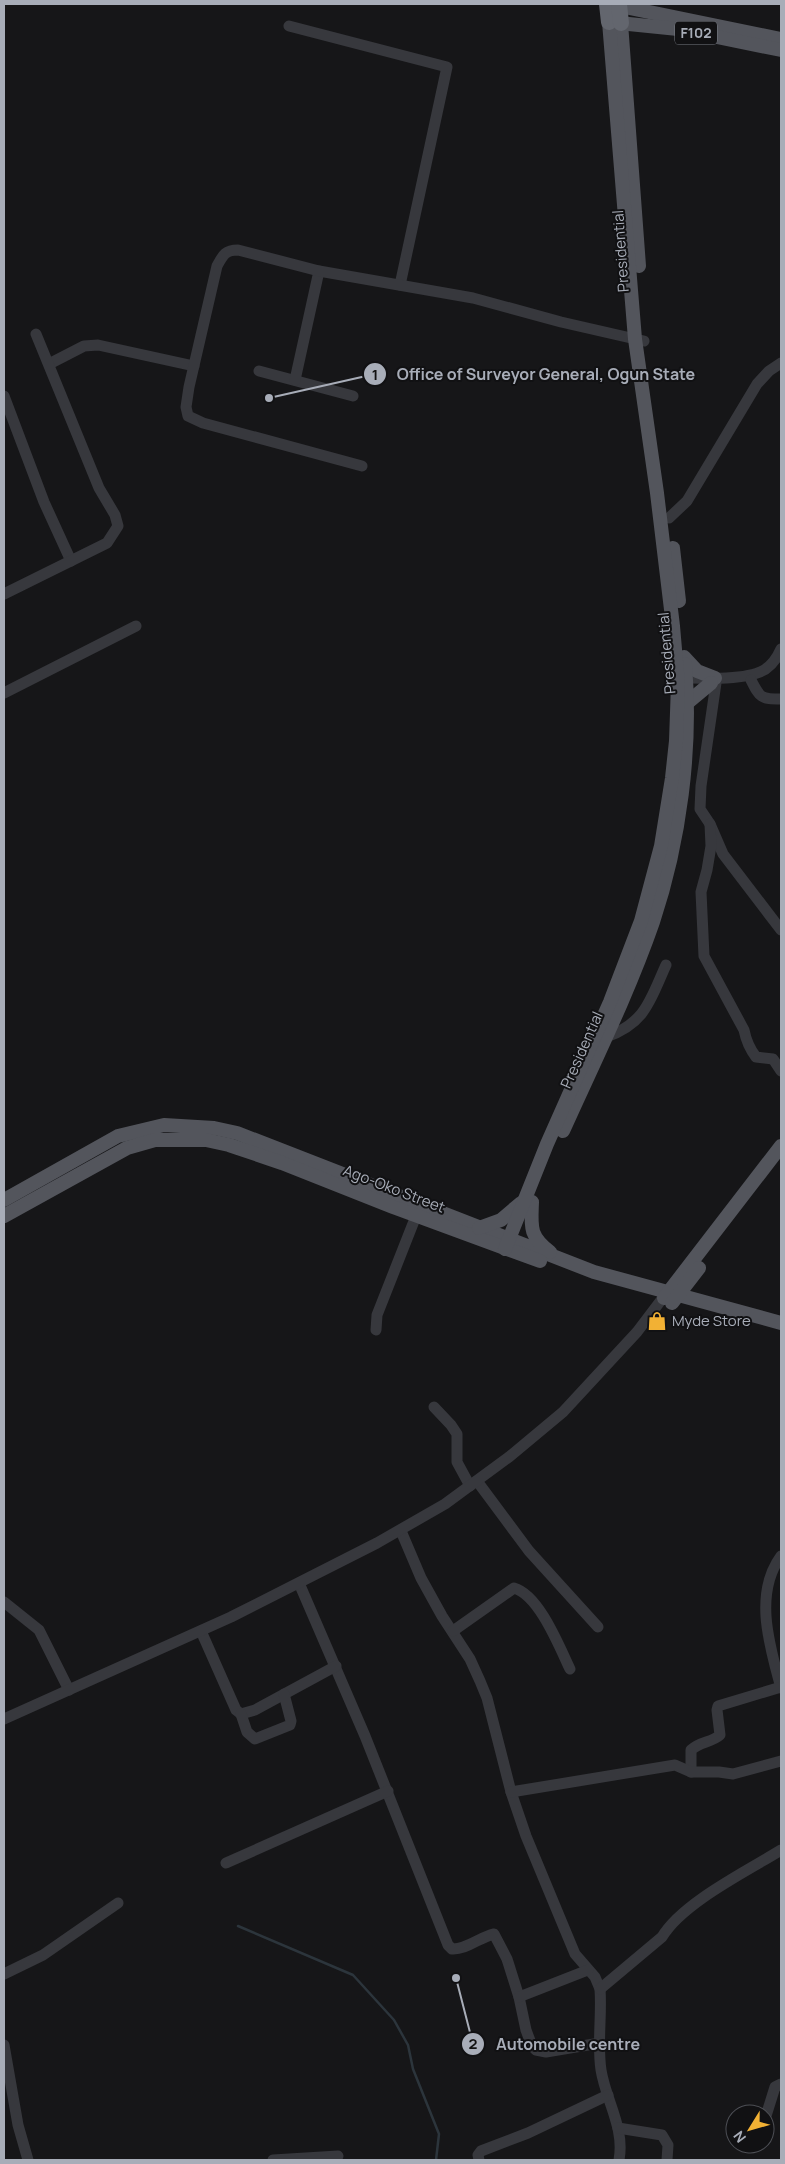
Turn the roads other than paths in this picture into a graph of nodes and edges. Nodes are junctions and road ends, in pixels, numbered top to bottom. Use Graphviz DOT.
graph roads {
  1 [pos="615,5"];
  2 [pos="615,22"];
  3 [pos="290,26"];
  4 [pos="781,39"];
  5 [pos="781,50"];
  6 [pos="319,271"];
  7 [pos="400,285"];
  8 [pos="36,334"];
  9 [pos="640,340"];
  10 [pos="781,362"];
  11 [pos="49,364"];
  12 [pos="194,366"];
  13 [pos="259,371"];
  14 [pos="295,380"];
  15 [pos="4,396"];
  16 [pos="353,396"];
  17 [pos="362,466"];
  18 [pos="669,518"];
  19 [pos="71,561"];
  20 [pos="4,594"];
  21 [pos="136,626"];
  22 [pos="781,648"];
  23 [pos="684,656"];
  24 [pos="781,664"];
  25 [pos="751,680"];
  26 [pos="682,681"];
  27 [pos="714,681"];
  28 [pos="4,693"];
  29 [pos="781,699"];
  30 [pos="687,704"];
  31 [pos="710,824"];
  32 [pos="781,930"];
  33 [pos="666,965"];
  34 [pos="606,1037"];
  35 [pos="781,1071"];
  36 [pos="781,1146"];
  37 [pos="781,1159"];
  38 [pos="4,1200"];
  39 [pos="528,1200"];
  40 [pos="4,1216"];
  41 [pos="416,1216"];
  42 [pos="480,1228"];
  43 [pos="512,1246"];
  44 [pos="559,1258"];
  45 [pos="670,1297"];
  46 [pos="781,1323"];
  47 [pos="376,1330"];
  48 [pos="781,1331"];
  49 [pos="434,1407"];
  50 [pos="473,1484"];
  51 [pos="401,1531"];
  52 [pos="781,1556"];
  53 [pos="299,1582"];
  54 [pos="4,1602"];
  55 [pos="598,1627"];
  56 [pos="201,1631"];
  57 [pos="453,1631"];
  58 [pos="336,1666"];
  59 [pos="570,1668"];
  60 [pos="781,1687"];
  61 [pos="69,1690"];
  62 [pos="284,1694"];
  63 [pos="241,1714"];
  64 [pos="4,1719"];
  65 [pos="781,1760"];
  66 [pos="691,1772"];
  67 [pos="388,1791"];
  68 [pos="510,1792"];
  69 [pos="781,1850"];
  70 [pos="226,1863"];
  71 [pos="118,1903"];
  72 [pos="588,1970"];
  73 [pos="4,1974"];
  74 [pos="600,1989"];
  75 [pos="519,1997"];
  76 [pos="600,2043"];
  77 [pos="4,2045"];
  78 [pos="781,2084"];
  79 [pos="608,2095"];
  80 [pos="770,2104"];
  81 [pos="618,2128"];
  82 [pos="338,2156"];
  83 [pos="28,2160"];
  84 [pos="273,2160"];
  85 [pos="479,2160"];
  86 [pos="620,2160"];
  87 [pos="667,2160"];
  1 -- 2 [label="highway, F102"];
  1 -- 4 [label="main road, F102"];
  2 -- 5 [label="main road, F102"];
  2 -- 9 [label="main road"];
  3 -- 7 [label="street"];
  6 -- 7 [label="street"];
  6 -- 12 [label="street"];
  6 -- 14 [label="street"];
  7 -- 9 [label="street"];
  8 -- 11 [label="street"];
  9 -- 18 [label="main road, Presidential"];
  9 -- 26 [label="main road"];
  10 -- 18 [label="street"];
  11 -- 12 [label="street"];
  11 -- 19 [label="street"];
  12 -- 17 [label="street"];
  13 -- 14 [label="street"];
  14 -- 16 [label="street"];
  15 -- 19 [label="street"];
  18 -- 23 [label="main road, Presidential"];
  19 -- 20 [label="street"];
  21 -- 28 [label="street"];
  22 -- 27 [label="street"];
  23 -- 26 [label="main road, Presidential"];
  23 -- 27 [label="main road"];
  24 -- 25 [label="street"];
  25 -- 27 [label="street"];
  25 -- 29 [label="street"];
  26 -- 27 [label="street"];
  26 -- 30 [label="main road, Presidential"];
  26 -- 39 [label="main road"];
  27 -- 30 [label="main road"];
  27 -- 31 [label="street"];
  30 -- 34 [label="main road, Presidential"];
  31 -- 32 [label="street"];
  31 -- 35 [label="street"];
  33 -- 34 [label="street"];
  34 -- 39 [label="main road, Presidential"];
  36 -- 45 [label="main road"];
  37 -- 45 [label="main road"];
  38 -- 42 [label="main road"];
  39 -- 42 [label="main road"];
  39 -- 43 [label="main road, Presidential"];
  39 -- 44 [label="main road"];
  40 -- 41 [label="main road, Ago-Oko Street"];
  41 -- 43 [label="main road, Ago-Oko Street"];
  41 -- 47 [label="street"];
  42 -- 43 [label="main road"];
  43 -- 44 [label="main road"];
  43 -- 45 [label="main road, Ago-Oko Street"];
  44 -- 45 [label="main road"];
  45 -- 46 [label="main road"];
  45 -- 48 [label="main road, Ago-Oko Street"];
  45 -- 50 [label="street"];
  49 -- 50 [label="street"];
  50 -- 51 [label="street"];
  50 -- 55 [label="street"];
  51 -- 53 [label="street"];
  51 -- 57 [label="street"];
  52 -- 60 [label="street"];
  53 -- 56 [label="street"];
  53 -- 58 [label="street"];
  54 -- 61 [label="street"];
  56 -- 61 [label="street"];
  56 -- 63 [label="street"];
  57 -- 59 [label="street"];
  57 -- 68 [label="street"];
  58 -- 62 [label="street"];
  58 -- 67 [label="street"];
  60 -- 66 [label="street"];
  61 -- 64 [label="street"];
  62 -- 63 [label="street"];
  62 -- 63 [label="street"];
  65 -- 66 [label="street"];
  66 -- 68 [label="street"];
  67 -- 70 [label="street"];
  67 -- 75 [label="street"];
  68 -- 72 [label="street"];
  69 -- 74 [label="street"];
  71 -- 73 [label="street"];
  72 -- 74 [label="street"];
  72 -- 75 [label="street"];
  74 -- 76 [label="street"];
  75 -- 76 [label="street"];
  76 -- 79 [label="street"];
  77 -- 83 [label="street"];
  78 -- 80 [label="street"];
  79 -- 81 [label="street"];
  79 -- 85 [label="street"];
  81 -- 86 [label="street"];
  81 -- 87 [label="street"];
  82 -- 84 [label="street"];
}
